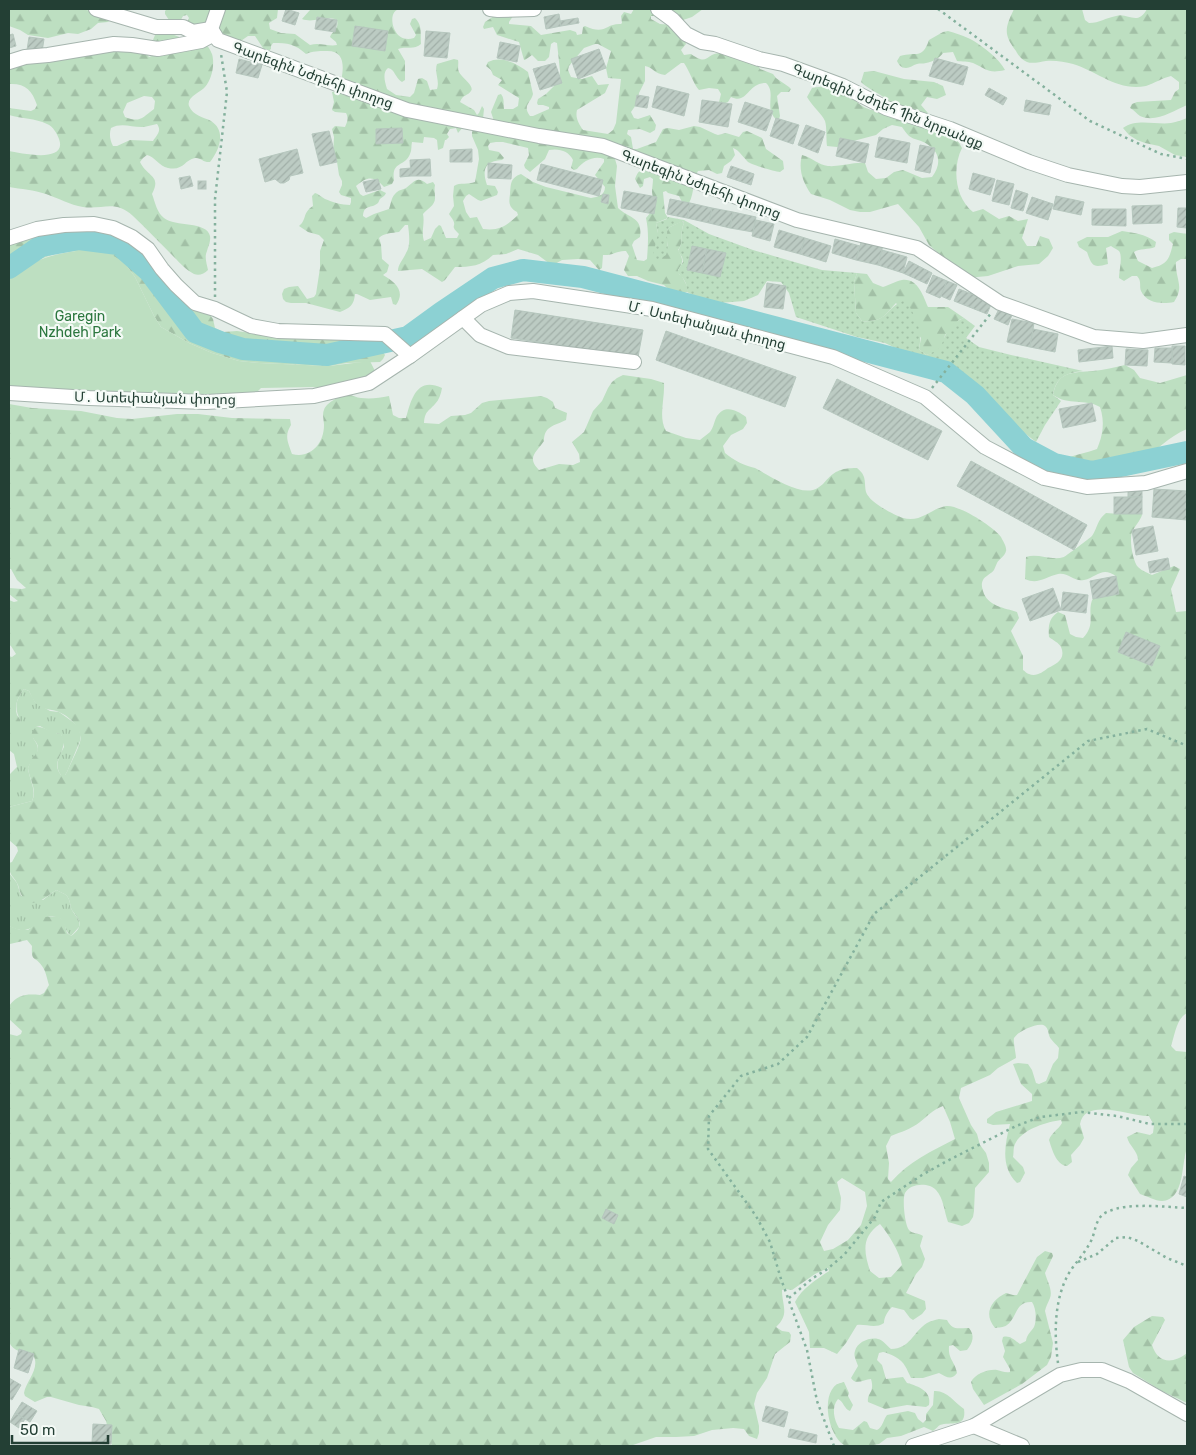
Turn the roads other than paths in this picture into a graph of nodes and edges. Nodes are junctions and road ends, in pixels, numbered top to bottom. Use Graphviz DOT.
graph roads {
  1 [pos="96,9"];
  2 [pos="218,9"];
  3 [pos="490,9"];
  4 [pos="534,9"];
  5 [pos="658,9"];
  6 [pos="215,34"];
  7 [pos="9,62"];
  8 [pos="1187,182"];
  9 [pos="9,238"];
  10 [pos="463,318"];
  11 [pos="1187,335"];
  12 [pos="410,356"];
  13 [pos="634,362"];
  14 [pos="9,392"];
  15 [pos="1187,471"];
  16 [pos="1187,1414"];
  17 [pos="974,1426"];
  18 [pos="913,1446"];
  19 [pos="1022,1446"];
  1 -- 6 [label="street"];
  2 -- 6 [label="street"];
  3 -- 4 [label="street"];
  5 -- 8 [label="street, Գարեգին Նժդեհ 1ին նրբանցք"];
  6 -- 7 [label="street"];
  6 -- 11 [label="street, Գարեգին Նժդեհի փողոց"];
  9 -- 12 [label="street"];
  10 -- 12 [label="street, Մ․ Ստեփանյան փողոց"];
  10 -- 13 [label="street"];
  10 -- 15 [label="street, Մ․ Ստեփանյան փողոց"];
  12 -- 14 [label="street, Մ․ Ստեփանյան փողոց"];
  16 -- 17 [label="street"];
  17 -- 18 [label="street"];
  17 -- 19 [label="street"];
}
